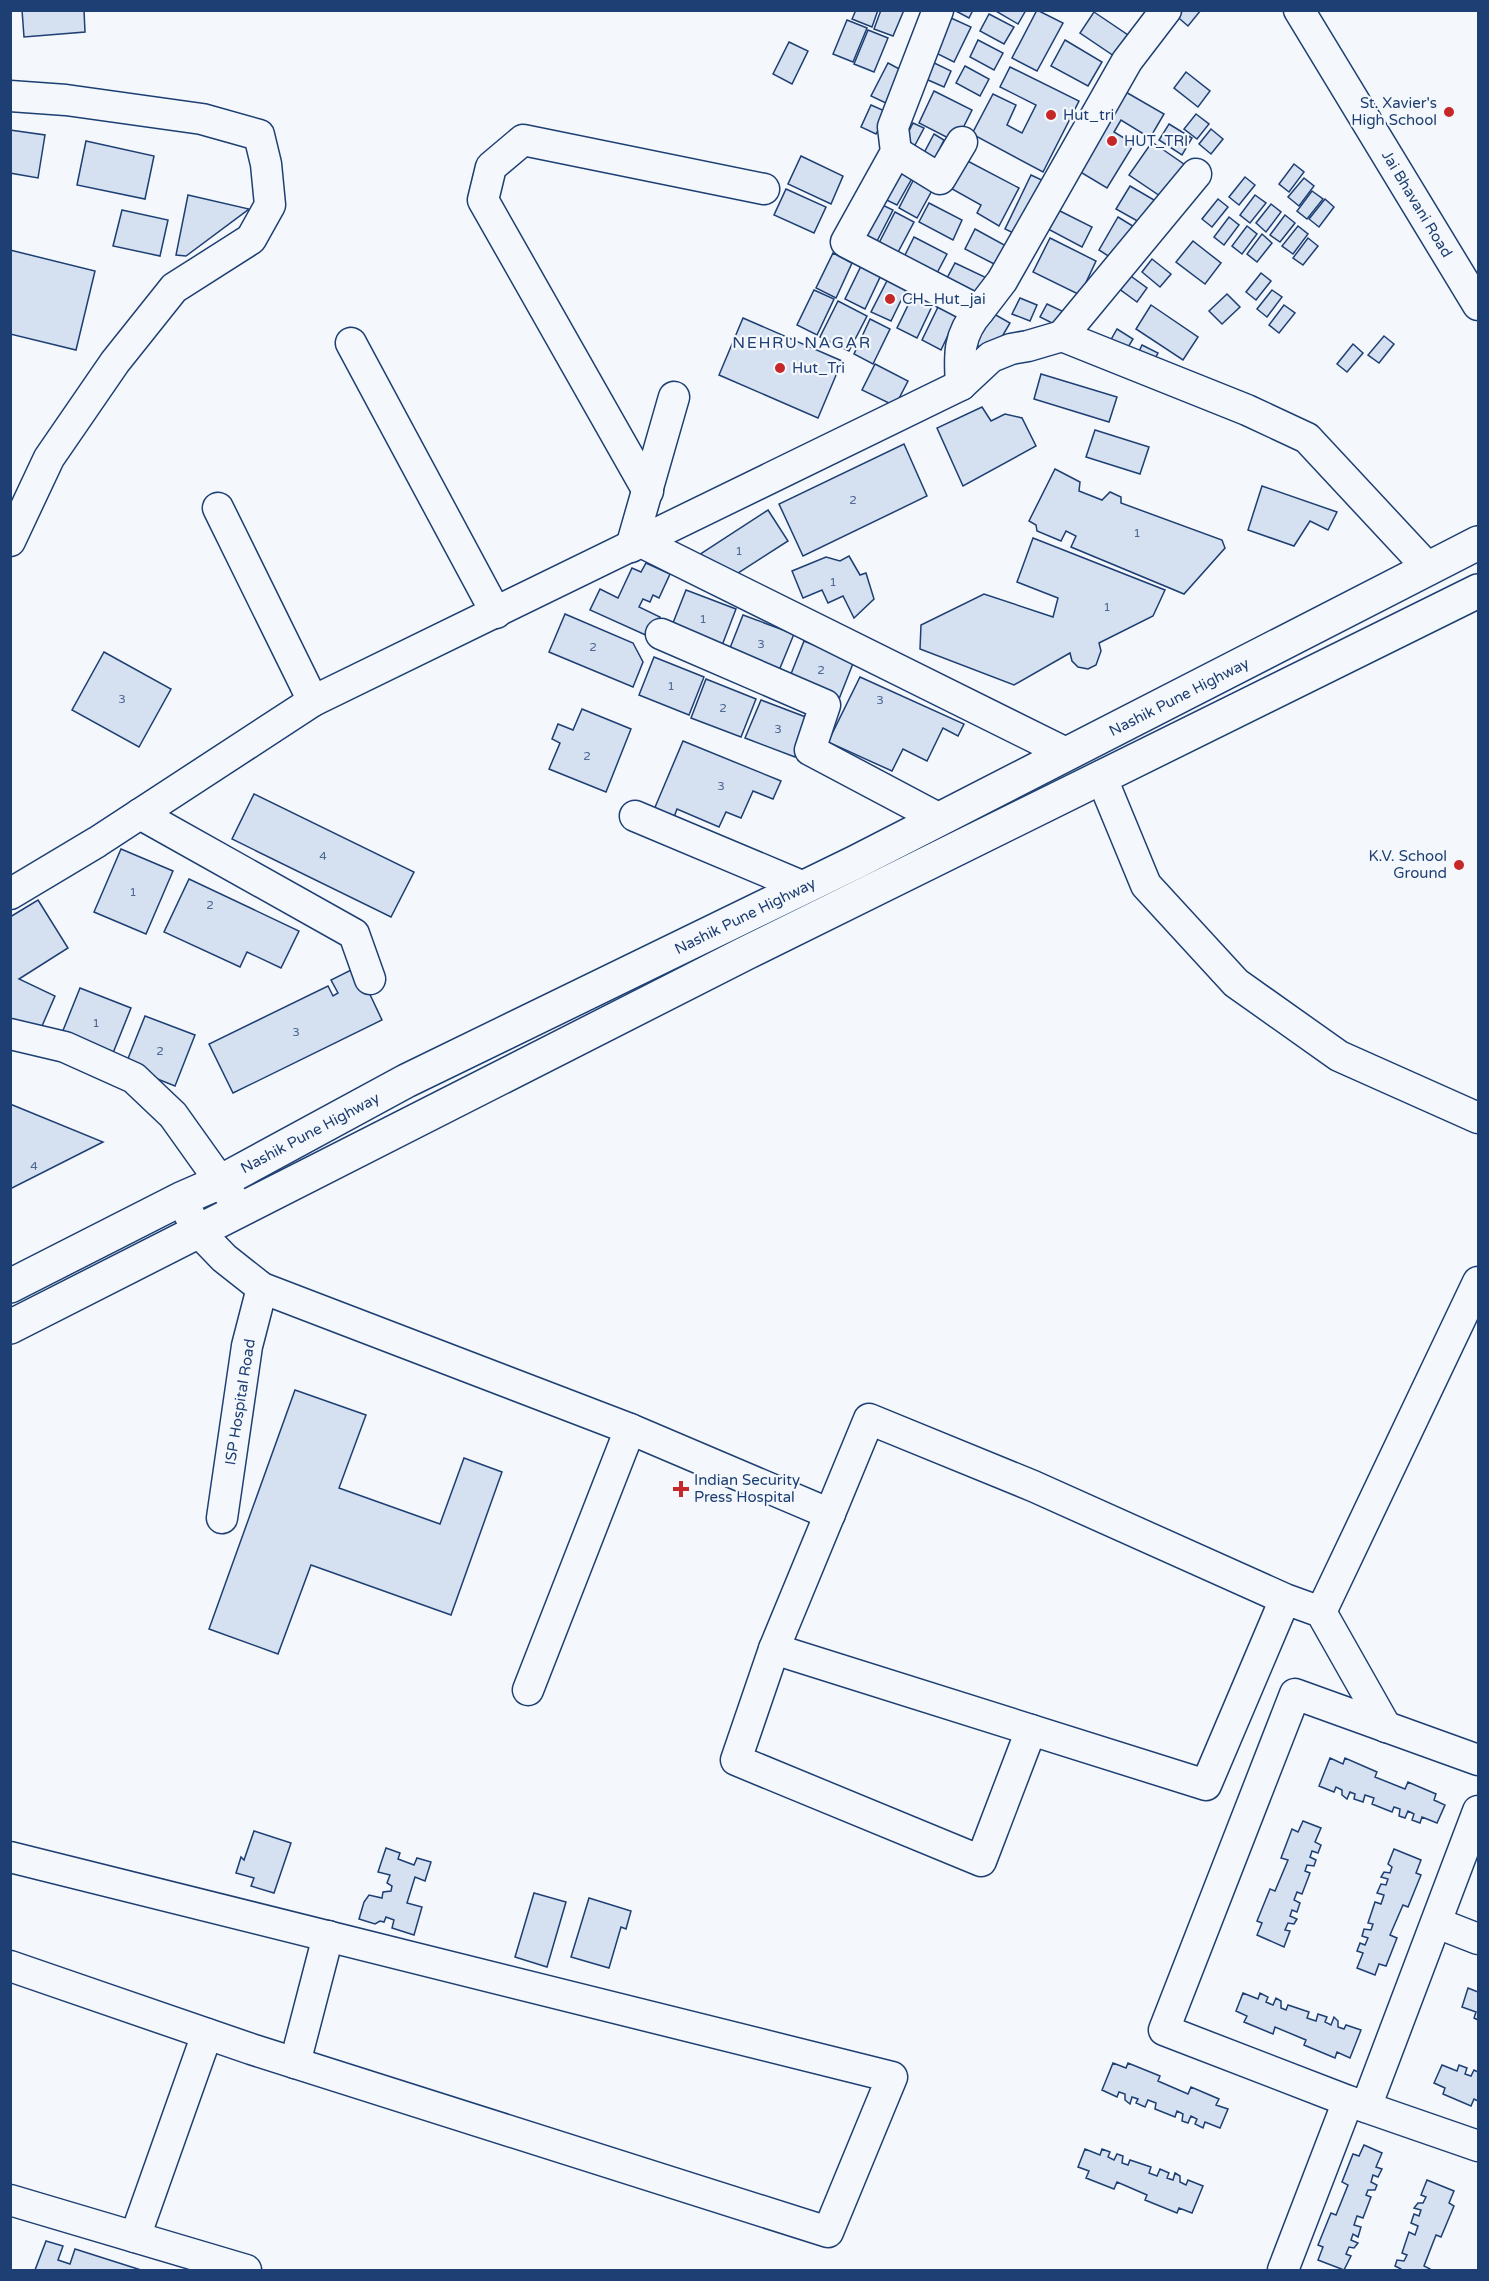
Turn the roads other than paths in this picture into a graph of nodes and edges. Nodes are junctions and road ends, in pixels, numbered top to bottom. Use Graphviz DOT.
graph roads {
  1 [pos="938,10"];
  2 [pos="1166,10"];
  3 [pos="1299,10"];
  4 [pos="10,96"];
  5 [pos="962,142"];
  6 [pos="897,152"];
  7 [pos="1196,174"];
  8 [pos="764,189"];
  9 [pos="1479,305"];
  10 [pos="979,311"];
  11 [pos="1062,336"];
  12 [pos="351,343"];
  13 [pos="961,385"];
  14 [pos="674,398"];
  15 [pos="648,491"];
  16 [pos="218,508"];
  17 [pos="10,541"];
  18 [pos="1479,543"];
  19 [pos="636,545"];
  20 [pos="1429,569"];
  21 [pos="1479,591"];
  22 [pos="496,612"];
  23 [pos="661,634"];
  24 [pos="313,701"];
  25 [pos="1068,754"];
  26 [pos="1101,776"];
  27 [pos="140,814"];
  28 [pos="635,816"];
  29 [pos="940,819"];
  30 [pos="804,888"];
  31 [pos="10,894"];
  32 [pos="370,979"];
  33 [pos="10,1034"];
  34 [pos="1479,1118"];
  35 [pos="220,1182"];
  36 [pos="181,1198"];
  37 [pos="240,1209"];
  38 [pos="198,1232"];
  39 [pos="1479,1282"];
  40 [pos="10,1286"];
  41 [pos="262,1288"];
  42 [pos="10,1327"];
  43 [pos="630,1428"];
  44 [pos="830,1514"];
  45 [pos="222,1518"];
  46 [pos="1303,1605"];
  47 [pos="774,1649"];
  48 [pos="528,1690"];
  49 [pos="1386,1727"];
  50 [pos="1031,1730"];
  51 [pos="1479,1760"];
  52 [pos="1479,1811"];
  53 [pos="10,1857"];
  54 [pos="1437,1923"];
  55 [pos="328,1936"];
  56 [pos="1479,1939"];
  57 [pos="10,1966"];
  58 [pos="207,2034"];
  59 [pos="295,2063"];
  60 [pos="1357,2104"];
  61 [pos="1479,2146"];
  62 [pos="10,2200"];
  63 [pos="135,2237"];
  64 [pos="193,2262"];
  65 [pos="246,2271"];
  66 [pos="1283,2271"];
  1 -- 6 [label="street"];
  2 -- 10 [label="street"];
  3 -- 9 [label="street, Jai Bhavani Road"];
  4 -- 17 [label="street"];
  5 -- 6 [label="street"];
  6 -- 10 [label="street"];
  7 -- 11 [label="street"];
  8 -- 15 [label="street"];
  10 -- 13 [label="street"];
  11 -- 13 [label="street"];
  11 -- 20 [label="street"];
  12 -- 22 [label="street"];
  13 -- 19 [label="street"];
  14 -- 15 [label="street"];
  15 -- 19 [label="street"];
  16 -- 24 [label="street"];
  18 -- 20 [label="highway, Nashik Pune Highway"];
  19 -- 22 [label="street"];
  19 -- 25 [label="street"];
  20 -- 25 [label="highway, Nashik Pune Highway"];
  21 -- 26 [label="highway"];
  22 -- 24 [label="street"];
  23 -- 29 [label="street"];
  24 -- 27 [label="street"];
  25 -- 29 [label="highway, Nashik Pune Highway"];
  26 -- 34 [label="street"];
  26 -- 37 [label="highway"];
  27 -- 31 [label="street"];
  27 -- 32 [label="street"];
  28 -- 30 [label="street"];
  29 -- 30 [label="highway, Nashik Pune Highway"];
  30 -- 35 [label="highway, Nashik Pune Highway"];
  33 -- 35 [label="street"];
  35 -- 36 [label="highway, Nashik Pune Highway"];
  35 -- 37 [label="street"];
  36 -- 38 [label="street"];
  36 -- 40 [label="highway, Nashik Pune Highway"];
  37 -- 38 [label="highway"];
  38 -- 41 [label="street"];
  38 -- 42 [label="highway"];
  39 -- 46 [label="street"];
  41 -- 43 [label="street"];
  41 -- 45 [label="street, ISP Hospital Road"];
  43 -- 44 [label="street"];
  43 -- 48 [label="street"];
  44 -- 46 [label="street"];
  44 -- 47 [label="street"];
  46 -- 49 [label="street"];
  46 -- 50 [label="street"];
  47 -- 50 [label="street"];
  47 -- 50 [label="street"];
  49 -- 51 [label="street"];
  49 -- 60 [label="street"];
  52 -- 54 [label="street"];
  53 -- 55 [label="street"];
  54 -- 56 [label="street"];
  54 -- 60 [label="street"];
  55 -- 59 [label="street"];
  55 -- 59 [label="street"];
  57 -- 58 [label="street"];
  58 -- 59 [label="street"];
  58 -- 63 [label="street"];
  60 -- 61 [label="street"];
  60 -- 66 [label="street"];
  62 -- 63 [label="street"];
  63 -- 64 [label="street"];
  64 -- 65 [label="street"];
}
